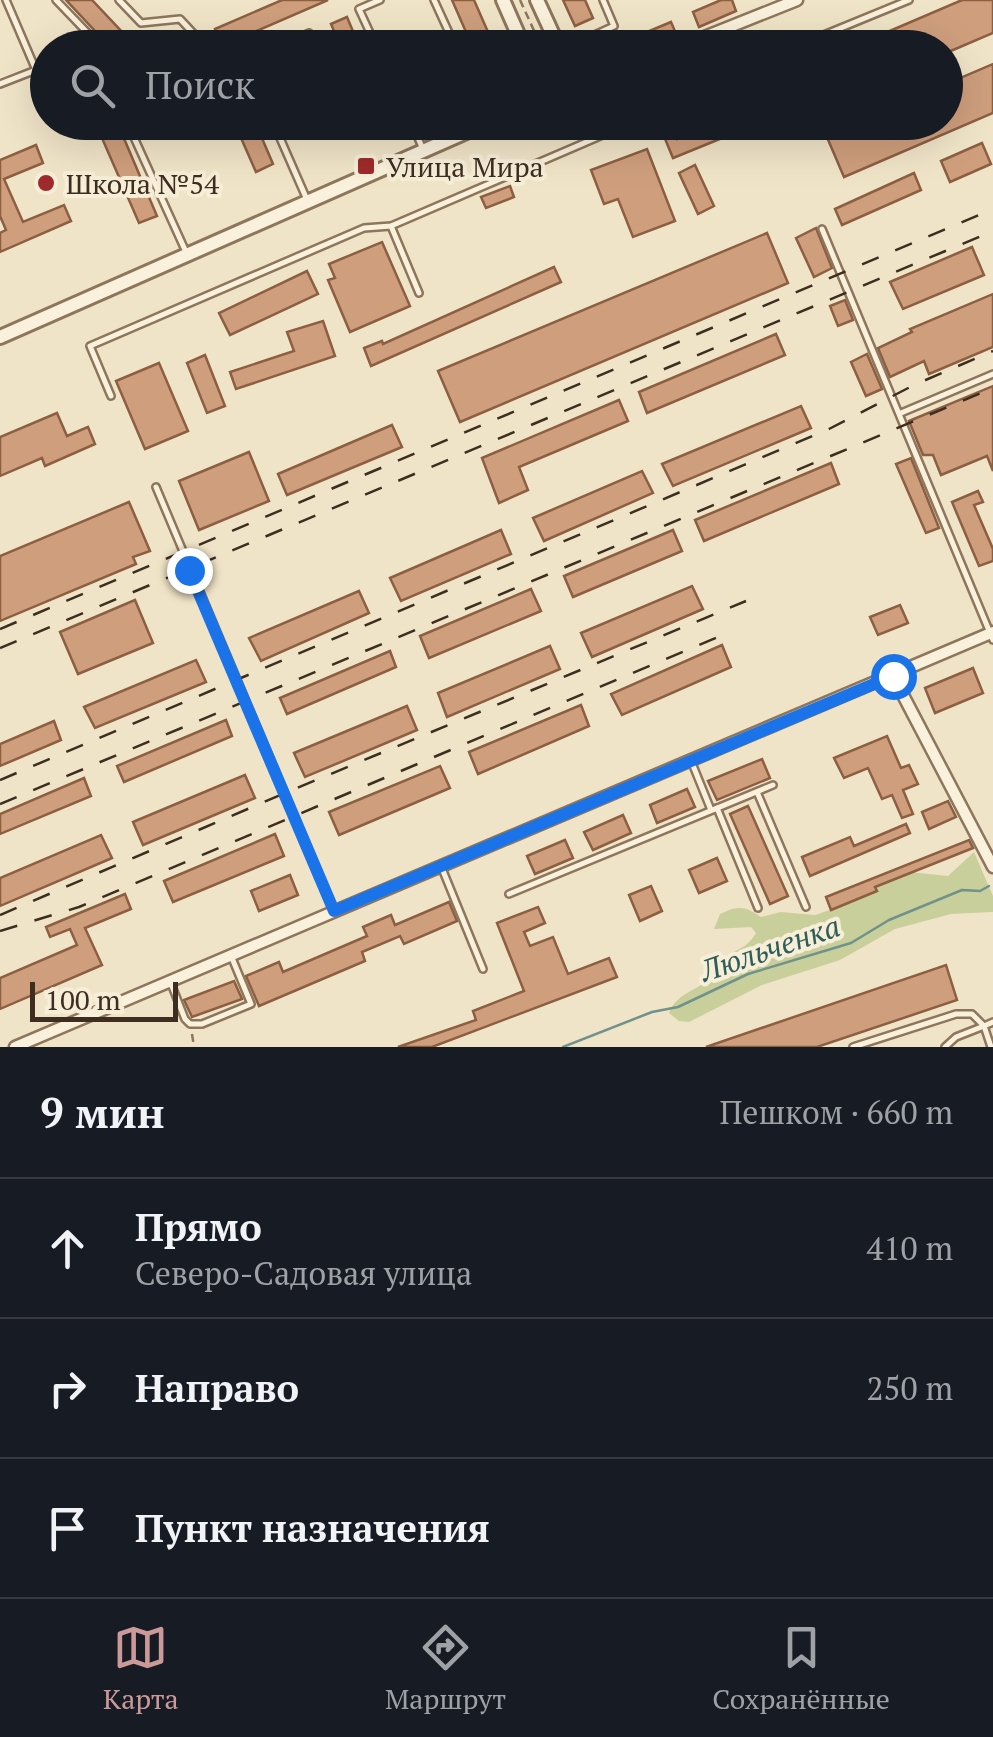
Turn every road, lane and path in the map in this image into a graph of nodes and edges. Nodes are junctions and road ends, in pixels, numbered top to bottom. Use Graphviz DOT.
graph roads {
  1 [pos="6,0"];
  2 [pos="56,0"];
  3 [pos="119,0"];
  4 [pos="380,0"];
  5 [pos="434,0"];
  6 [pos="503,0"];
  7 [pos="520,0"];
  8 [pos="537,0"];
  9 [pos="603,0"];
  10 [pos="796,0"];
  11 [pos="908,0"];
  12 [pos="85,30"];
  13 [pos="190,30"];
  14 [pos="369,30"];
  15 [pos="448,30"];
  16 [pos="516,30"];
  17 [pos="534,30"];
  18 [pos="553,30"];
  19 [pos="605,30"];
  20 [pos="722,30"];
  21 [pos="836,30"];
  22 [pos="30,56"];
  23 [pos="30,72"];
  24 [pos="0,84"];
  25 [pos="135,140"];
  26 [pos="281,140"];
  27 [pos="419,140"];
  28 [pos="449,140"];
  29 [pos="591,140"];
  30 [pos="424,151"];
  31 [pos="308,202"];
  32 [pos="391,226"];
  33 [pos="822,229"];
  34 [pos="187,255"];
  35 [pos="418,293"];
  36 [pos="0,337"];
  37 [pos="993,374"];
  38 [pos="111,396"];
  39 [pos="900,413"];
  40 [pos="156,487"];
  41 [pos="992,635"];
  42 [pos="893,676"];
  43 [pos="691,760"];
  44 [pos="773,785"];
  45 [pos="757,792"];
  46 [pos="714,809"];
  47 [pos="441,866"];
  48 [pos="993,868"];
  49 [pos="509,894"];
  50 [pos="806,907"];
  51 [pos="758,908"];
  52 [pos="334,911"];
  53 [pos="231,955"];
  54 [pos="483,968"];
  55 [pos="170,981"];
  56 [pos="993,1022"];
  57 [pos="190,1024"];
  58 [pos="984,1026"];
  59 [pos="14,1047"];
  60 [pos="194,1047"];
  61 [pos="853,1047"];
  62 [pos="945,1047"];
  63 [pos="991,1047"];
  1 -- 22 [label="lane"];
  2 -- 12 [label="lane"];
  3 -- 13 [label="lane"];
  4 -- 14 [label="lane"];
  5 -- 15 [label="lane"];
  6 -- 16 [label="street"];
  7 -- 17 [label="path"];
  8 -- 18 [label="street"];
  9 -- 19 [label="lane"];
  10 -- 20 [label="street"];
  11 -- 21 [label="lane"];
  23 -- 24 [label="lane"];
  25 -- 34 [label="lane"];
  26 -- 31 [label="lane"];
  27 -- 30 [label="lane"];
  28 -- 30 [label="street"];
  29 -- 32 [label="lane"];
  30 -- 31 [label="street"];
  31 -- 34 [label="street"];
  32 -- 35 [label="lane"];
  32 -- 38 [label="lane"];
  33 -- 39 [label="lane"];
  34 -- 36 [label="street"];
  37 -- 39 [label="lane"];
  39 -- 41 [label="lane"];
  40 -- 52 [label="lane"];
  41 -- 42 [label="street"];
  42 -- 43 [label="street"];
  42 -- 48 [label="street"];
  43 -- 46 [label="lane"];
  43 -- 47 [label="street"];
  44 -- 45 [label="lane"];
  45 -- 46 [label="lane"];
  45 -- 50 [label="lane"];
  46 -- 49 [label="lane"];
  46 -- 51 [label="lane"];
  47 -- 52 [label="street"];
  47 -- 54 [label="lane"];
  52 -- 53 [label="street"];
  53 -- 55 [label="street"];
  53 -- 57 [label="lane"];
  55 -- 57 [label="lane"];
  55 -- 59 [label="street"];
  56 -- 58 [label="lane"];
  57 -- 60 [label="path"];
  58 -- 61 [label="lane"];
  58 -- 62 [label="lane"];
  58 -- 63 [label="lane"];
}
